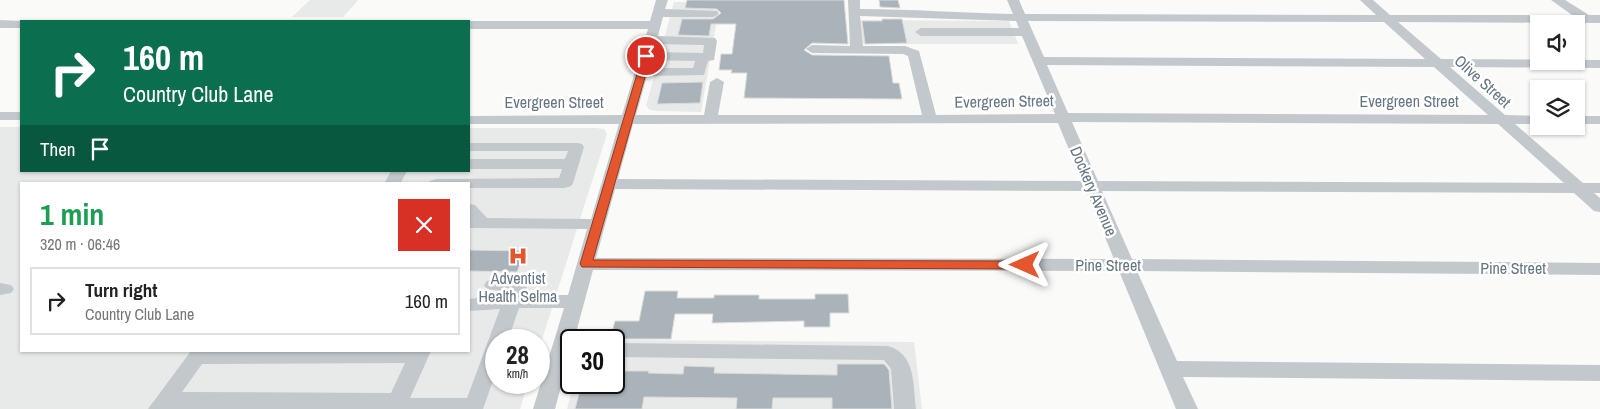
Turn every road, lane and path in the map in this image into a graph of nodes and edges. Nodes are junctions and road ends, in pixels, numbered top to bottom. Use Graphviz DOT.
graph roads {
  1 [pos="1013,0"];
  2 [pos="1366,0"];
  3 [pos="1557,0"];
  4 [pos="854,6"];
  5 [pos="713,13"];
  6 [pos="1020,17"];
  7 [pos="1386,18"];
  8 [pos="1586,19"];
  9 [pos="1600,19"];
  10 [pos="657,20"];
  11 [pos="0,24"];
  12 [pos="20,24"];
  13 [pos="470,25"];
  14 [pos="921,32"];
  15 [pos="1026,32"];
  16 [pos="812,49"];
  17 [pos="857,50"];
  18 [pos="702,57"];
  19 [pos="1039,61"];
  20 [pos="1437,63"];
  21 [pos="644,64"];
  22 [pos="1600,64"];
  23 [pos="717,82"];
  24 [pos="0,116"];
  25 [pos="20,116"];
  26 [pos="1063,118"];
  27 [pos="629,119"];
  28 [pos="710,119"];
  29 [pos="930,119"];
  30 [pos="1500,119"];
  31 [pos="470,120"];
  32 [pos="1530,120"];
  33 [pos="1585,120"];
  34 [pos="1600,120"];
  35 [pos="470,146"];
  36 [pos="470,164"];
  37 [pos="571,164"];
  38 [pos="470,184"];
  39 [pos="609,184"];
  40 [pos="1092,185"];
  41 [pos="1578,188"];
  42 [pos="1600,188"];
  43 [pos="1600,207"];
  44 [pos="470,211"];
  45 [pos="476,224"];
  46 [pos="598,224"];
  47 [pos="586,264"];
  48 [pos="1126,265"];
  49 [pos="1600,269"];
  50 [pos="494,286"];
  51 [pos="512,301"];
  52 [pos="575,302"];
  53 [pos="470,305"];
  54 [pos="502,329"];
  55 [pos="570,329"];
  56 [pos="625,350"];
  57 [pos="198,354"];
  58 [pos="314,354"];
  59 [pos="419,354"];
  60 [pos="560,366"];
  61 [pos="1170,368"];
  62 [pos="1600,373"];
  63 [pos="485,376"];
  64 [pos="162,405"];
  65 [pos="395,405"];
  66 [pos="544,409"];
  67 [pos="905,409"];
  68 [pos="1188,409"];
  1 -- 6 [label="street, Dockery Avenue"];
  2 -- 7 [label="street, Olive Street"];
  3 -- 8 [label="street"];
  4 -- 6 [label="street"];
  4 -- 17 [label="street"];
  5 -- 10 [label="street"];
  6 -- 7 [label="street"];
  6 -- 15 [label="street, Dockery Avenue"];
  7 -- 8 [label="street"];
  7 -- 20 [label="street, Olive Street"];
  8 -- 9 [label="street"];
  10 -- 13 [label="street"];
  10 -- 18 [label="street"];
  10 -- 21 [label="street"];
  11 -- 12 [label="street"];
  14 -- 15 [label="street"];
  15 -- 19 [label="street, Dockery Avenue"];
  16 -- 17 [label="street"];
  17 -- 29 [label="street"];
  18 -- 21 [label="street"];
  19 -- 20 [label="street"];
  19 -- 26 [label="street, Dockery Avenue"];
  20 -- 22 [label="street"];
  20 -- 30 [label="street, Olive Street"];
  21 -- 27 [label="street"];
  23 -- 28 [label="street"];
  24 -- 25 [label="street"];
  26 -- 29 [label="street, Evergreen Street"];
  26 -- 30 [label="street, Evergreen Street"];
  26 -- 40 [label="street, Dockery Avenue"];
  27 -- 28 [label="street, Evergreen Street"];
  27 -- 31 [label="street, Evergreen Street"];
  27 -- 39 [label="street"];
  28 -- 29 [label="street, Evergreen Street"];
  30 -- 32 [label="street, Evergreen Street"];
  30 -- 41 [label="street, Olive Street"];
  33 -- 34 [label="street"];
  35 -- 37 [label="street"];
  36 -- 37 [label="street"];
  37 -- 38 [label="street"];
  39 -- 40 [label="street"];
  39 -- 46 [label="street"];
  40 -- 41 [label="street"];
  40 -- 48 [label="street, Dockery Avenue"];
  41 -- 42 [label="street"];
  41 -- 43 [label="street, Olive Street"];
  44 -- 45 [label="street"];
  45 -- 46 [label="street"];
  46 -- 47 [label="street"];
  47 -- 48 [label="street, Pine Street"];
  47 -- 52 [label="street"];
  48 -- 49 [label="street, Pine Street"];
  48 -- 61 [label="street, Dockery Avenue"];
  50 -- 51 [label="street"];
  51 -- 52 [label="street"];
  51 -- 53 [label="street"];
  51 -- 54 [label="street"];
  52 -- 55 [label="street"];
  56 -- 67 [label="street"];
  57 -- 58 [label="street"];
  57 -- 64 [label="street"];
  58 -- 59 [label="street"];
  59 -- 65 [label="street"];
  60 -- 66 [label="street"];
  61 -- 62 [label="street"];
  61 -- 68 [label="street, Dockery Avenue"];
  63 -- 65 [label="street"];
  64 -- 65 [label="street"];
}
